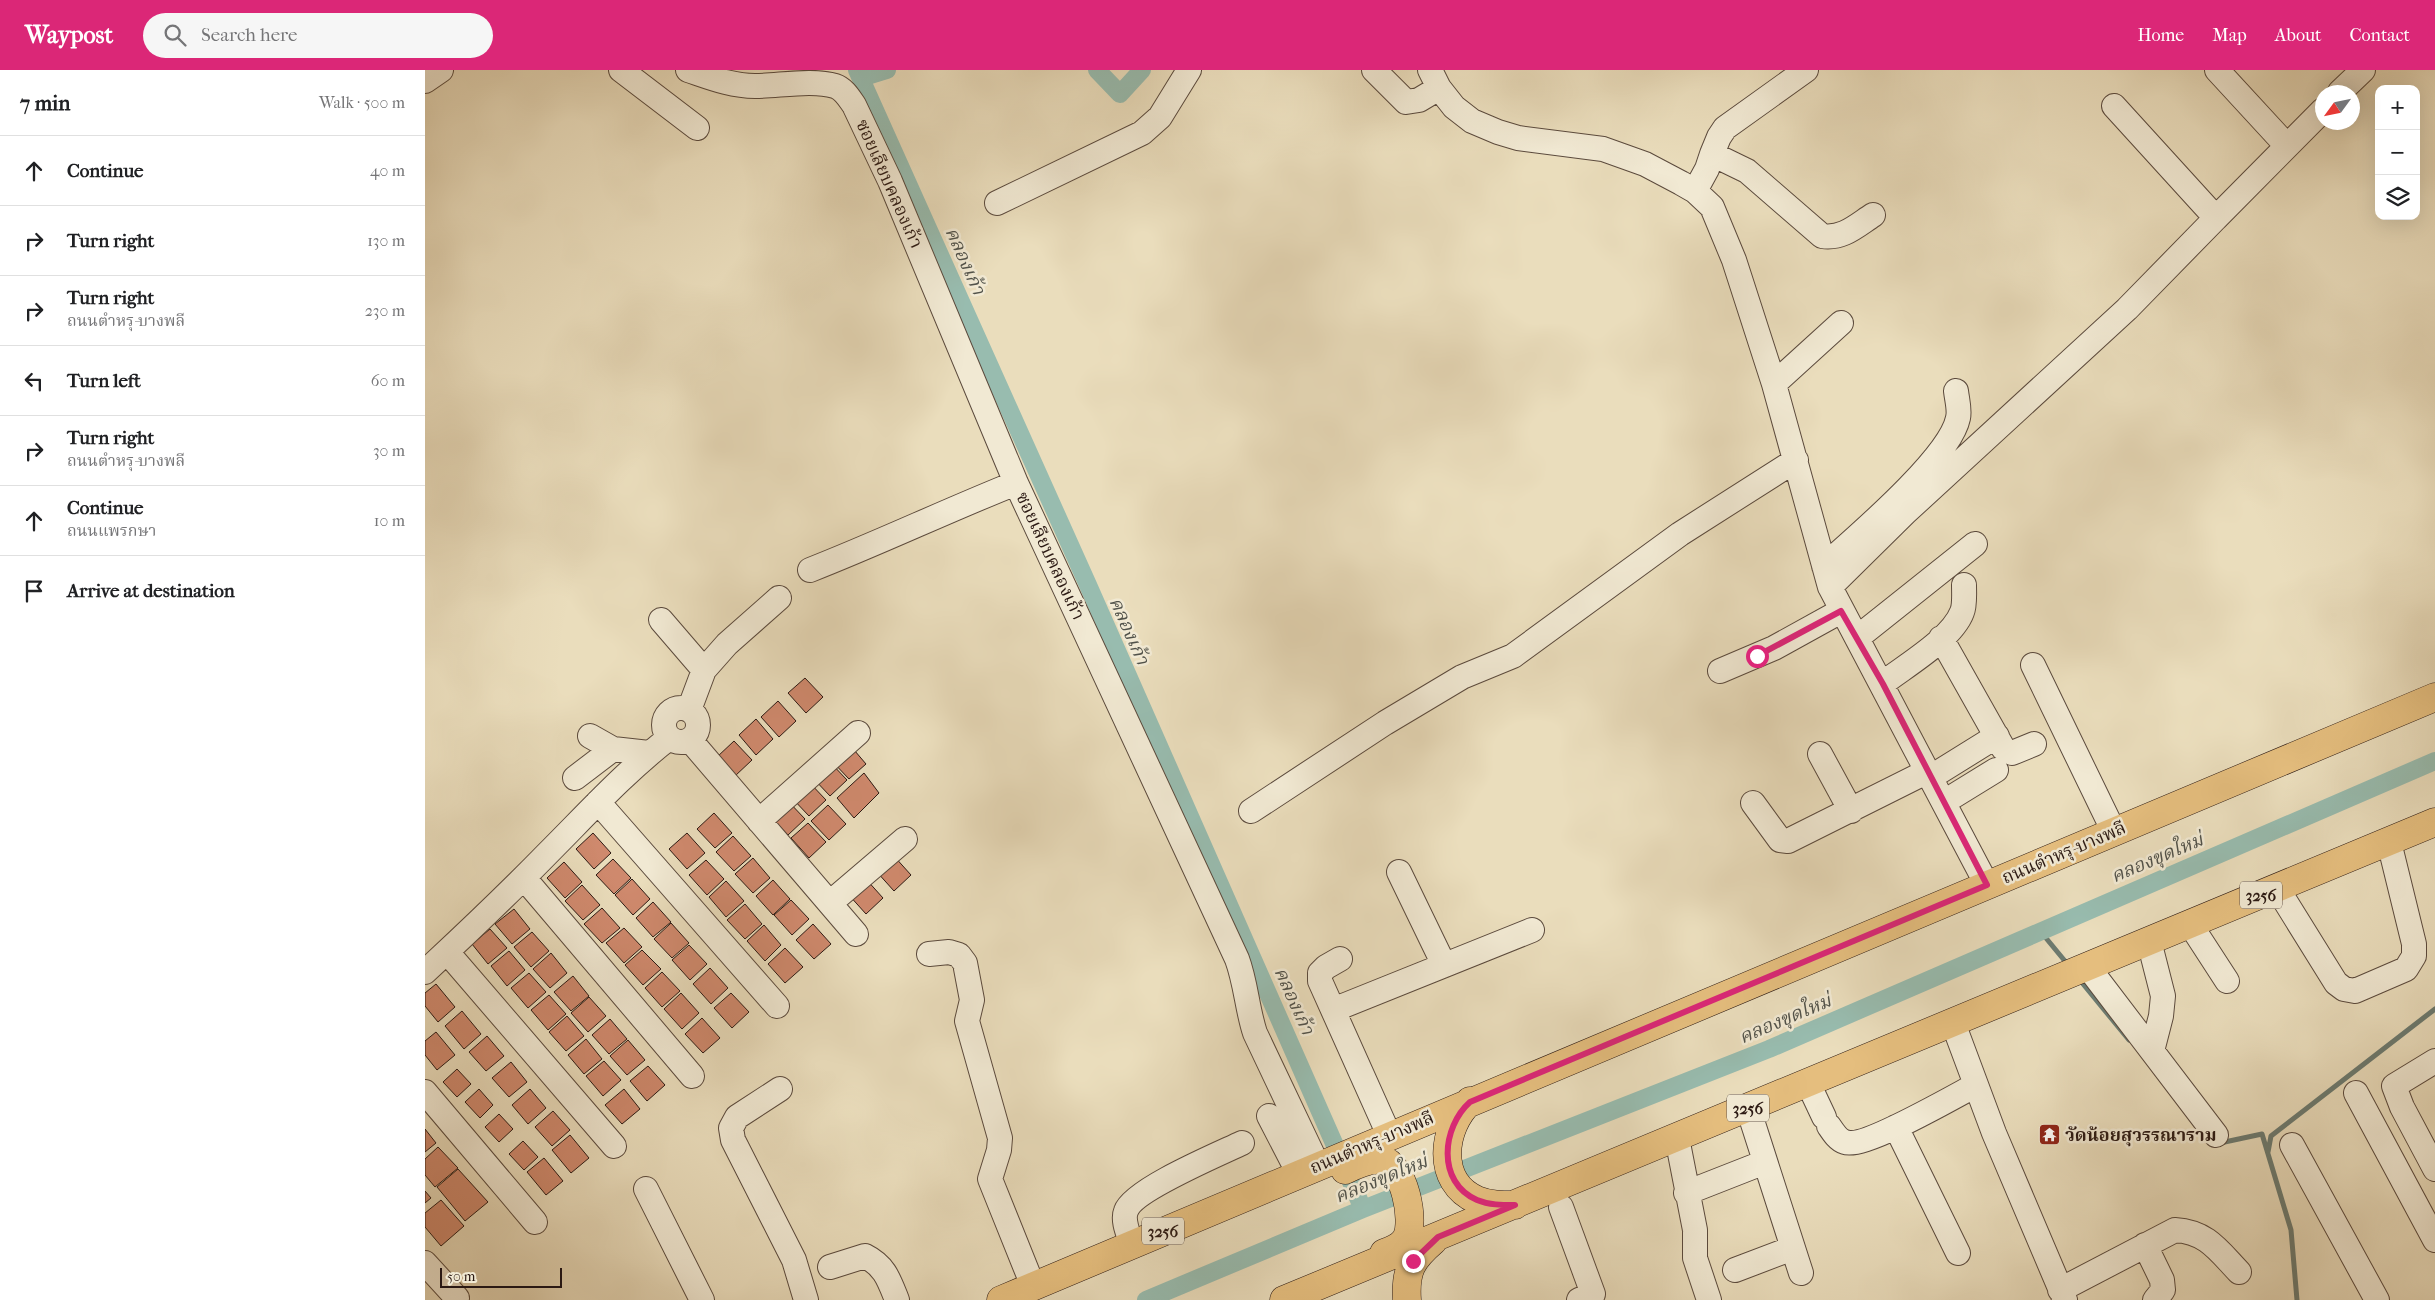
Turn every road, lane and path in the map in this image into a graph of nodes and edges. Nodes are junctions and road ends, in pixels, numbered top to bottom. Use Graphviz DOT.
graph roads {
  1 [pos="441,70"];
  2 [pos="621,70"];
  3 [pos="687,70"];
  4 [pos="1189,70"];
  5 [pos="1374,70"];
  6 [pos="1806,70"];
  7 [pos="2217,70"];
  8 [pos="2358,72"];
  9 [pos="1434,79"];
  10 [pos="425,81"];
  11 [pos="2346,85"];
  12 [pos="2114,106"];
  13 [pos="2315,118"];
  14 [pos="697,128"];
  15 [pos="2287,146"];
  16 [pos="1713,154"];
  17 [pos="1695,191"];
  18 [pos="997,203"];
  19 [pos="1873,215"];
  20 [pos="2216,218"];
  21 [pos="1841,323"];
  22 [pos="1774,384"];
  23 [pos="1956,392"];
  24 [pos="1796,460"];
  25 [pos="1016,483"];
  26 [pos="1975,544"];
  27 [pos="810,570"];
  28 [pos="1827,577"];
  29 [pos="1964,586"];
  30 [pos="779,598"];
  31 [pos="1841,611"];
  32 [pos="661,620"];
  33 [pos="1857,638"];
  34 [pos="1941,638"];
  35 [pos="2033,665"];
  36 [pos="704,670"];
  37 [pos="1720,671"];
  38 [pos="1883,684"];
  39 [pos="2435,697"];
  40 [pos="858,733"];
  41 [pos="590,736"];
  42 [pos="1997,736"];
  43 [pos="680,739"];
  44 [pos="2034,744"];
  45 [pos="613,749"];
  46 [pos="649,753"];
  47 [pos="1820,754"];
  48 [pos="1996,770"];
  49 [pos="1929,774"];
  50 [pos="575,778"];
  51 [pos="598,802"];
  52 [pos="1944,802"];
  53 [pos="1753,803"];
  54 [pos="1251,810"];
  55 [pos="1851,811"];
  56 [pos="759,821"];
  57 [pos="2435,822"];
  58 [pos="2114,832"];
  59 [pos="905,840"];
  60 [pos="2389,842"];
  61 [pos="1399,872"];
  62 [pos="524,878"];
  63 [pos="1987,885"];
  64 [pos="2277,888"];
  65 [pos="830,903"];
  66 [pos="2190,924"];
  67 [pos="1532,930"];
  68 [pos="857,934"];
  69 [pos="2149,941"];
  70 [pos="447,952"];
  71 [pos="929,954"];
  72 [pos="1341,959"];
  73 [pos="1444,965"];
  74 [pos="2088,967"];
  75 [pos="425,972"];
  76 [pos="2227,981"];
  77 [pos="777,1006"];
  78 [pos="1333,1010"];
  79 [pos="1953,1023"];
  80 [pos="2152,1051"];
  81 [pos="2435,1061"];
  82 [pos="692,1076"];
  83 [pos="1808,1083"];
  84 [pos="1976,1085"];
  85 [pos="780,1089"];
  86 [pos="425,1092"];
  87 [pos="2356,1093"];
  88 [pos="1470,1102"];
  89 [pos="1748,1108"];
  90 [pos="1269,1116"];
  91 [pos="1895,1127"];
  92 [pos="1389,1135"];
  93 [pos="2217,1135"];
  94 [pos="1677,1138"];
  95 [pos="1242,1143"];
  96 [pos="2292,1145"];
  97 [pos="614,1146"];
  98 [pos="1359,1156"];
  99 [pos="1765,1162"];
  100 [pos="1319,1169"];
  101 [pos="2435,1169"];
  102 [pos="646,1189"];
  103 [pos="1686,1193"];
  104 [pos="1515,1205"];
  105 [pos="1561,1207"];
  106 [pos="535,1222"];
  107 [pos="1438,1237"];
  108 [pos="2435,1240"];
  109 [pos="1132,1244"];
  110 [pos="2145,1244"];
  111 [pos="1793,1248"];
  112 [pos="1958,1253"];
  113 [pos="425,1263"];
  114 [pos="831,1267"];
  115 [pos="1735,1270"];
  116 [pos="2239,1272"];
  117 [pos="1801,1273"];
  118 [pos="1033,1286"];
  119 [pos="2063,1295"];
  120 [pos="457,1298"];
  121 [pos="702,1300"];
  122 [pos="807,1300"];
  123 [pos="897,1300"];
  124 [pos="1001,1300"];
  125 [pos="1269,1300"];
  126 [pos="1284,1300"];
  127 [pos="1407,1300"];
  128 [pos="1579,1300"];
  129 [pos="1709,1300"];
  130 [pos="2155,1300"];
  131 [pos="2377,1300"];
  1 -- 10 [label="street"];
  2 -- 14 [label="street"];
  3 -- 25 [label="street, ซอยเลียบคลองเก้า"];
  4 -- 18 [label="street"];
  5 -- 9 [label="street"];
  6 -- 16 [label="street"];
  7 -- 15 [label="street"];
  8 -- 11 [label="street"];
  9 -- 17 [label="street"];
  12 -- 20 [label="street"];
  13 -- 15 [label="street"];
  15 -- 20 [label="street"];
  16 -- 17 [label="street"];
  16 -- 19 [label="street"];
  17 -- 22 [label="street"];
  20 -- 28 [label="street"];
  21 -- 22 [label="street"];
  22 -- 24 [label="street"];
  23 -- 28 [label="street"];
  24 -- 28 [label="street"];
  24 -- 54 [label="street"];
  25 -- 27 [label="street"];
  25 -- 100 [label="street, ซอยเลียบคลองเก้า"];
  26 -- 33 [label="street"];
  28 -- 31 [label="street"];
  29 -- 34 [label="street"];
  30 -- 36 [label="street"];
  31 -- 33 [label="street"];
  31 -- 37 [label="street"];
  32 -- 36 [label="street"];
  33 -- 38 [label="street"];
  34 -- 38 [label="street"];
  34 -- 42 [label="street"];
  35 -- 58 [label="street"];
  36 -- 43 [label="street"];
  38 -- 49 [label="street"];
  39 -- 58 [label="main road, ถนนตำหรุ-บางพลี / 3256"];
  40 -- 56 [label="street"];
  41 -- 45 [label="street"];
  42 -- 44 [label="street"];
  42 -- 49 [label="street"];
  43 -- 46 [label="street"];
  43 -- 56 [label="street"];
  45 -- 46 [label="street"];
  45 -- 50 [label="street"];
  46 -- 51 [label="street"];
  47 -- 55 [label="street"];
  48 -- 52 [label="street"];
  49 -- 52 [label="street"];
  49 -- 55 [label="street"];
  51 -- 62 [label="street"];
  51 -- 77 [label="street"];
  52 -- 63 [label="street"];
  53 -- 55 [label="street"];
  56 -- 65 [label="street"];
  57 -- 60 [label="main road, 3256"];
  58 -- 63 [label="main road, ถนนตำหรุ-บางพลี / 3256"];
  59 -- 65 [label="street"];
  60 -- 64 [label="main road, 3256"];
  60 -- 64 [label="street"];
  61 -- 73 [label="street"];
  62 -- 70 [label="street"];
  62 -- 82 [label="street"];
  63 -- 88 [label="main road, ถนนตำหรุ-บางพลี / 3256"];
  64 -- 66 [label="main road, 3256"];
  65 -- 68 [label="street"];
  66 -- 69 [label="main road, 3256"];
  66 -- 76 [label="street"];
  67 -- 73 [label="street"];
  69 -- 74 [label="main road, 3256"];
  69 -- 80 [label="street"];
  70 -- 75 [label="street"];
  70 -- 97 [label="street"];
  71 -- 118 [label="street"];
  72 -- 78 [label="street"];
  73 -- 78 [label="street"];
  74 -- 79 [label="main road, 3256"];
  74 -- 80 [label="street"];
  78 -- 92 [label="street"];
  79 -- 83 [label="main road, 3256"];
  79 -- 84 [label="street"];
  80 -- 93 [label="street"];
  81 -- 101 [label="street"];
  83 -- 89 [label="main road, 3256"];
  83 -- 91 [label="street"];
  84 -- 91 [label="street"];
  84 -- 119 [label="street"];
  85 -- 122 [label="street"];
  86 -- 106 [label="street"];
  87 -- 108 [label="street"];
  88 -- 92 [label="main road, ถนนตำหรุ-บางพลี / 3256"];
  88 -- 104 [label="main road"];
  89 -- 94 [label="main road, 3256"];
  89 -- 99 [label="street"];
  90 -- 100 [label="street"];
  91 -- 112 [label="street"];
  92 -- 98 [label="main road, ถนนตำหรุ-บางพลี / 3256"];
  94 -- 103 [label="street"];
  94 -- 104 [label="main road, 3256"];
  95 -- 109 [label="street"];
  96 -- 131 [label="street"];
  98 -- 100 [label="main road, ถนนตำหรุ-บางพลี / 3256"];
  98 -- 125 [label="main road"];
  99 -- 103 [label="street"];
  99 -- 111 [label="street"];
  100 -- 109 [label="main road, ถนนตำหรุ-บางพลี / 3256"];
  102 -- 121 [label="street"];
  103 -- 129 [label="street"];
  104 -- 107 [label="main road, 3256"];
  105 -- 128 [label="street"];
  107 -- 126 [label="main road, 3256"];
  107 -- 127 [label="main road"];
  109 -- 118 [label="main road, ถนนตำหรุ-บางพลี / 3256"];
  110 -- 116 [label="street"];
  110 -- 119 [label="street"];
  110 -- 130 [label="street"];
  111 -- 115 [label="street"];
  111 -- 117 [label="street"];
  113 -- 120 [label="street"];
  114 -- 123 [label="street"];
  118 -- 124 [label="main road, ถนนตำหรุ-บางพลี / 3256"];
}
